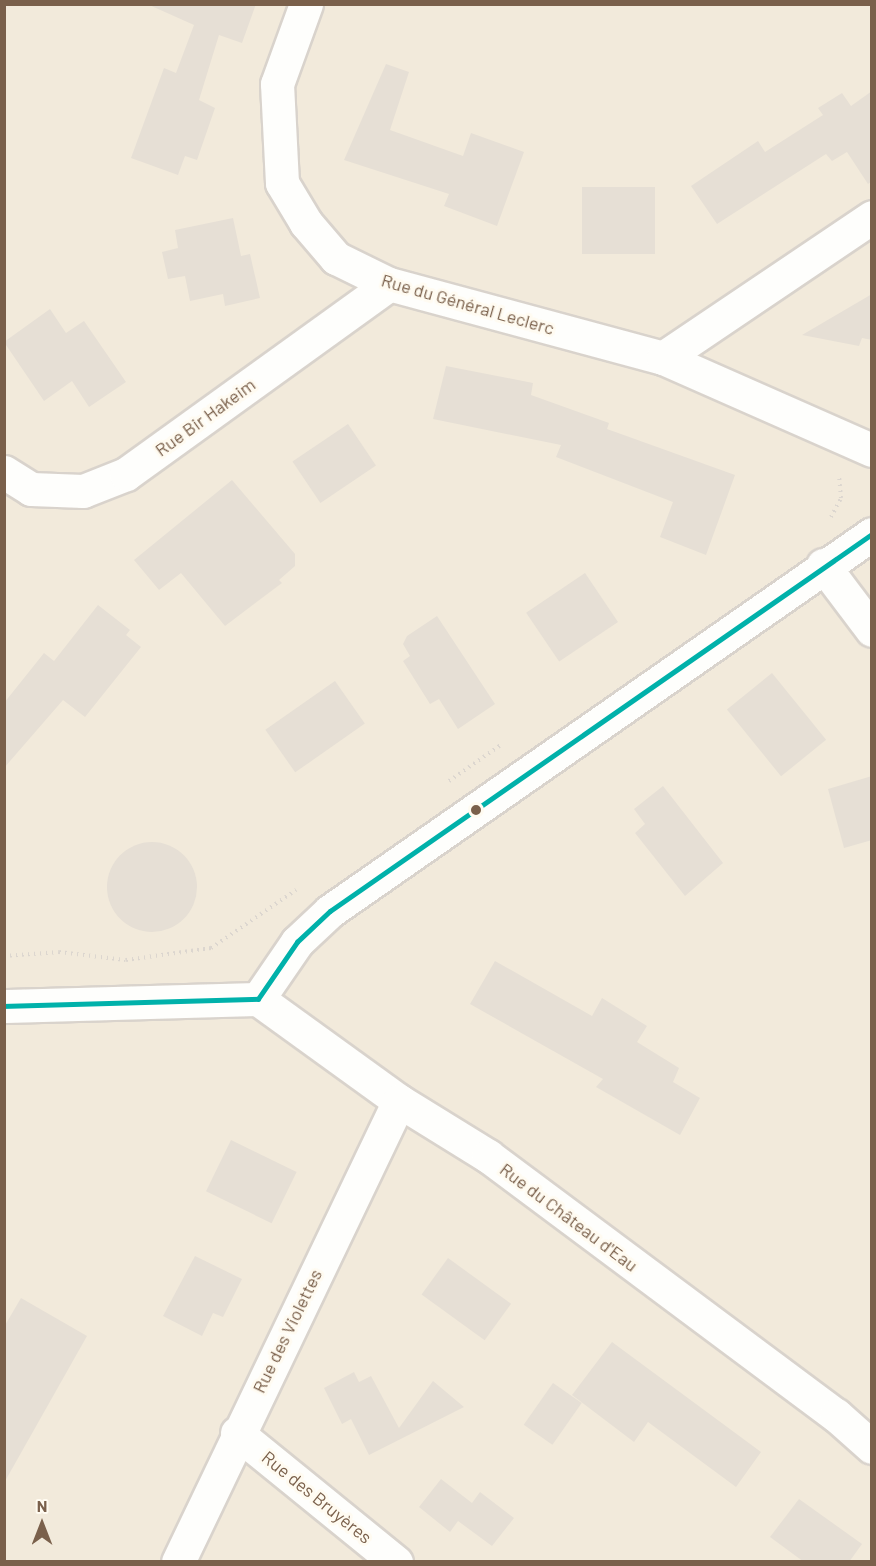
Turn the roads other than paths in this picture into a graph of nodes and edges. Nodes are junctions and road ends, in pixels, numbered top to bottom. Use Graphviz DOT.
graph roads {
  1 [pos="306,4"];
  2 [pos="872,217"];
  3 [pos="389,284"];
  4 [pos="663,358"];
  5 [pos="866,447"];
  6 [pos="4,472"];
  7 [pos="872,534"];
  8 [pos="823,565"];
  9 [pos="872,630"];
  10 [pos="258,999"];
  11 [pos="4,1006"];
  12 [pos="399,1101"];
  13 [pos="237,1433"];
  14 [pos="872,1448"];
  15 [pos="178,1562"];
  16 [pos="396,1562"];
  1 -- 3 [label="street, Rue du Général Leclerc"];
  2 -- 4 [label="street"];
  3 -- 4 [label="street, Rue du Général Leclerc"];
  3 -- 6 [label="street, Rue Bir Hakeim"];
  4 -- 5 [label="street, Rue du Général Leclerc"];
  7 -- 8 [label="street"];
  8 -- 9 [label="street"];
  8 -- 10 [label="street"];
  10 -- 11 [label="street"];
  10 -- 12 [label="street, Rue du Château d'Eau"];
  12 -- 13 [label="street, Rue des Violettes"];
  12 -- 14 [label="street, Rue du Château d'Eau"];
  13 -- 15 [label="street, Rue des Violettes"];
  13 -- 16 [label="street, Rue des Bruyères"];
}
